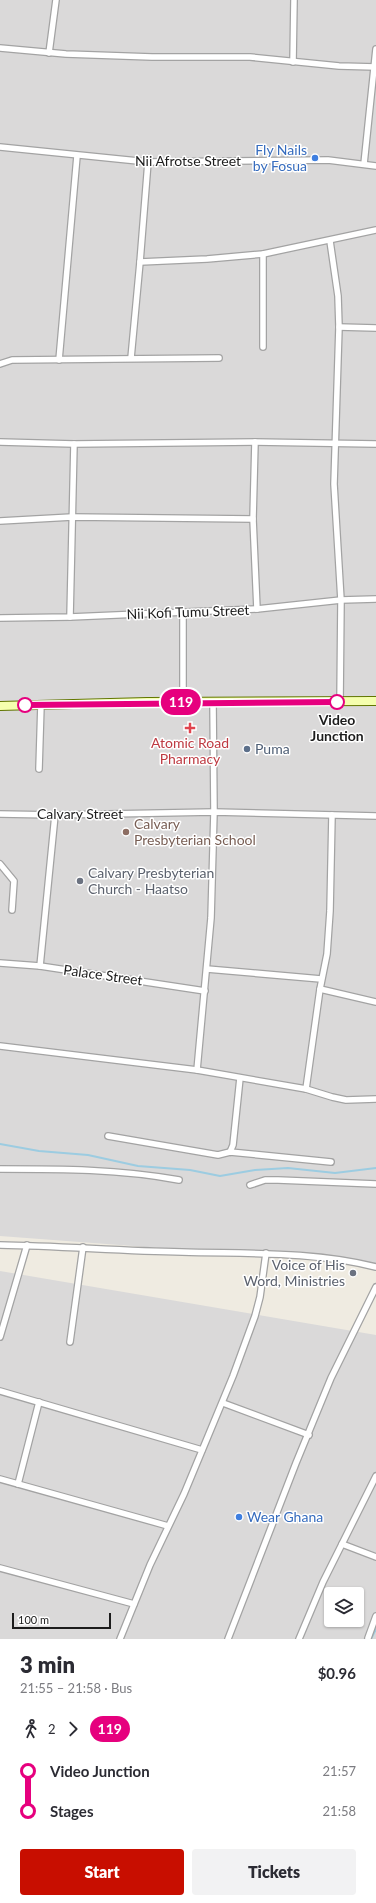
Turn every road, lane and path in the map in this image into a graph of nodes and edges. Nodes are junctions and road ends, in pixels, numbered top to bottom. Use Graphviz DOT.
graph roads {
  1 [pos="56,0"];
  2 [pos="294,0"];
  3 [pos="0,48"];
  4 [pos="376,49"];
  5 [pos="49,53"];
  6 [pos="293,62"];
  7 [pos="375,67"];
  8 [pos="0,147"];
  9 [pos="78,156"];
  10 [pos="148,162"];
  11 [pos="364,164"];
  12 [pos="376,166"];
  13 [pos="376,230"];
  14 [pos="330,241"];
  15 [pos="263,254"];
  16 [pos="140,262"];
  17 [pos="339,327"];
  18 [pos="376,328"];
  19 [pos="263,346"];
  20 [pos="130,358"];
  21 [pos="219,358"];
  22 [pos="59,360"];
  23 [pos="0,364"];
  24 [pos="0,442"];
  25 [pos="255,442"];
  26 [pos="74,444"];
  27 [pos="336,444"];
  28 [pos="376,444"];
  29 [pos="72,517"];
  30 [pos="253,519"];
  31 [pos="0,521"];
  32 [pos="376,599"];
  33 [pos="341,600"];
  34 [pos="257,609"];
  35 [pos="183,612"];
  36 [pos="70,617"];
  37 [pos="0,618"];
  38 [pos="376,701"];
  39 [pos="183,702"];
  40 [pos="213,702"];
  41 [pos="340,702"];
  42 [pos="41,705"];
  43 [pos="0,706"];
  44 [pos="39,769"];
  45 [pos="214,812"];
  46 [pos="0,814"];
  47 [pos="55,815"];
  48 [pos="332,815"];
  49 [pos="376,816"];
  50 [pos="0,864"];
  51 [pos="12,910"];
  52 [pos="0,963"];
  53 [pos="40,966"];
  54 [pos="207,969"];
  55 [pos="321,979"];
  56 [pos="320,989"];
  57 [pos="205,991"];
  58 [pos="376,1002"];
  59 [pos="0,1046"];
  60 [pos="197,1070"];
  61 [pos="240,1078"];
  62 [pos="306,1090"];
  63 [pos="376,1099"];
  64 [pos="108,1136"];
  65 [pos="230,1152"];
  66 [pos="331,1162"];
  67 [pos="0,1169"];
  68 [pos="179,1180"];
  69 [pos="250,1184"];
  70 [pos="376,1184"];
  71 [pos="0,1245"];
  72 [pos="27,1245"];
  73 [pos="83,1247"];
  74 [pos="266,1253"];
  75 [pos="376,1267"];
  76 [pos="376,1287"];
  77 [pos="0,1337"];
  78 [pos="70,1342"];
  79 [pos="0,1391"];
  80 [pos="39,1402"];
  81 [pos="223,1403"];
  82 [pos="309,1435"];
  83 [pos="202,1450"];
  84 [pos="376,1476"];
  85 [pos="0,1479"];
  86 [pos="18,1484"];
  87 [pos="168,1526"];
  88 [pos="342,1544"];
  89 [pos="376,1557"];
  90 [pos="0,1568"];
  91 [pos="134,1604"];
  92 [pos="376,1616"];
  93 [pos="368,1638"];
  94 [pos="120,1639"];
  95 [pos="228,1639"];
  96 [pos="299,1639"];
  1 -- 5 [label="street"];
  2 -- 6 [label="street"];
  3 -- 5 [label="street"];
  4 -- 7 [label="street"];
  5 -- 6 [label="street"];
  6 -- 7 [label="street"];
  7 -- 11 [label="street"];
  8 -- 9 [label="street, Nii Afrotse Street"];
  9 -- 10 [label="street, Nii Afrotse Street"];
  9 -- 22 [label="street"];
  10 -- 11 [label="street, Nii Afrotse Street"];
  10 -- 16 [label="street"];
  11 -- 12 [label="street, Nii Afrotse Street"];
  13 -- 14 [label="street"];
  14 -- 15 [label="street"];
  14 -- 17 [label="street"];
  15 -- 16 [label="street"];
  15 -- 19 [label="street"];
  16 -- 20 [label="street"];
  17 -- 18 [label="street"];
  17 -- 27 [label="street"];
  20 -- 21 [label="street"];
  20 -- 22 [label="street"];
  22 -- 23 [label="street"];
  24 -- 26 [label="street"];
  25 -- 26 [label="street"];
  25 -- 27 [label="street"];
  25 -- 30 [label="street"];
  26 -- 29 [label="street"];
  27 -- 28 [label="street"];
  27 -- 33 [label="street"];
  29 -- 30 [label="street"];
  29 -- 31 [label="street"];
  29 -- 36 [label="street"];
  30 -- 34 [label="street"];
  32 -- 33 [label="street, Nii Kofi Tumu Street"];
  33 -- 34 [label="street, Nii Kofi Tumu Street"];
  33 -- 41 [label="street"];
  34 -- 35 [label="street, Nii Kofi Tumu Street"];
  35 -- 36 [label="street, Nii Kofi Tumu Street"];
  35 -- 39 [label="street"];
  36 -- 37 [label="street, Nii Kofi Tumu Street"];
  38 -- 41 [label="main road"];
  39 -- 40 [label="main road"];
  39 -- 42 [label="main road"];
  40 -- 41 [label="main road"];
  40 -- 45 [label="street"];
  42 -- 43 [label="main road"];
  42 -- 44 [label="street"];
  45 -- 47 [label="street, Calvary Street"];
  45 -- 48 [label="street, Calvary Street"];
  45 -- 54 [label="street"];
  46 -- 47 [label="street, Calvary Street"];
  47 -- 53 [label="street"];
  48 -- 49 [label="street, Calvary Street"];
  48 -- 55 [label="street"];
  50 -- 51 [label="street"];
  52 -- 53 [label="street, Palace Street"];
  53 -- 57 [label="street, Palace Street"];
  54 -- 55 [label="street"];
  54 -- 57 [label="street"];
  55 -- 56 [label="street"];
  56 -- 58 [label="street"];
  56 -- 62 [label="street"];
  57 -- 60 [label="street"];
  59 -- 60 [label="street"];
  60 -- 61 [label="street"];
  61 -- 62 [label="street"];
  61 -- 65 [label="street"];
  62 -- 63 [label="street"];
  64 -- 65 [label="street"];
  65 -- 66 [label="street"];
  67 -- 68 [label="street"];
  69 -- 70 [label="street"];
  71 -- 72 [label="street"];
  72 -- 73 [label="street"];
  72 -- 77 [label="street"];
  73 -- 74 [label="street"];
  73 -- 78 [label="street"];
  74 -- 75 [label="street"];
  74 -- 81 [label="street"];
  76 -- 82 [label="street"];
  79 -- 80 [label="street"];
  80 -- 83 [label="street"];
  80 -- 86 [label="street"];
  81 -- 82 [label="street"];
  81 -- 83 [label="street"];
  82 -- 95 [label="street"];
  83 -- 87 [label="street"];
  84 -- 88 [label="street"];
  85 -- 86 [label="street"];
  86 -- 87 [label="street"];
  87 -- 91 [label="street"];
  88 -- 89 [label="street"];
  88 -- 96 [label="street"];
  90 -- 91 [label="street"];
  91 -- 94 [label="street"];
  92 -- 93 [label="street"];
}
